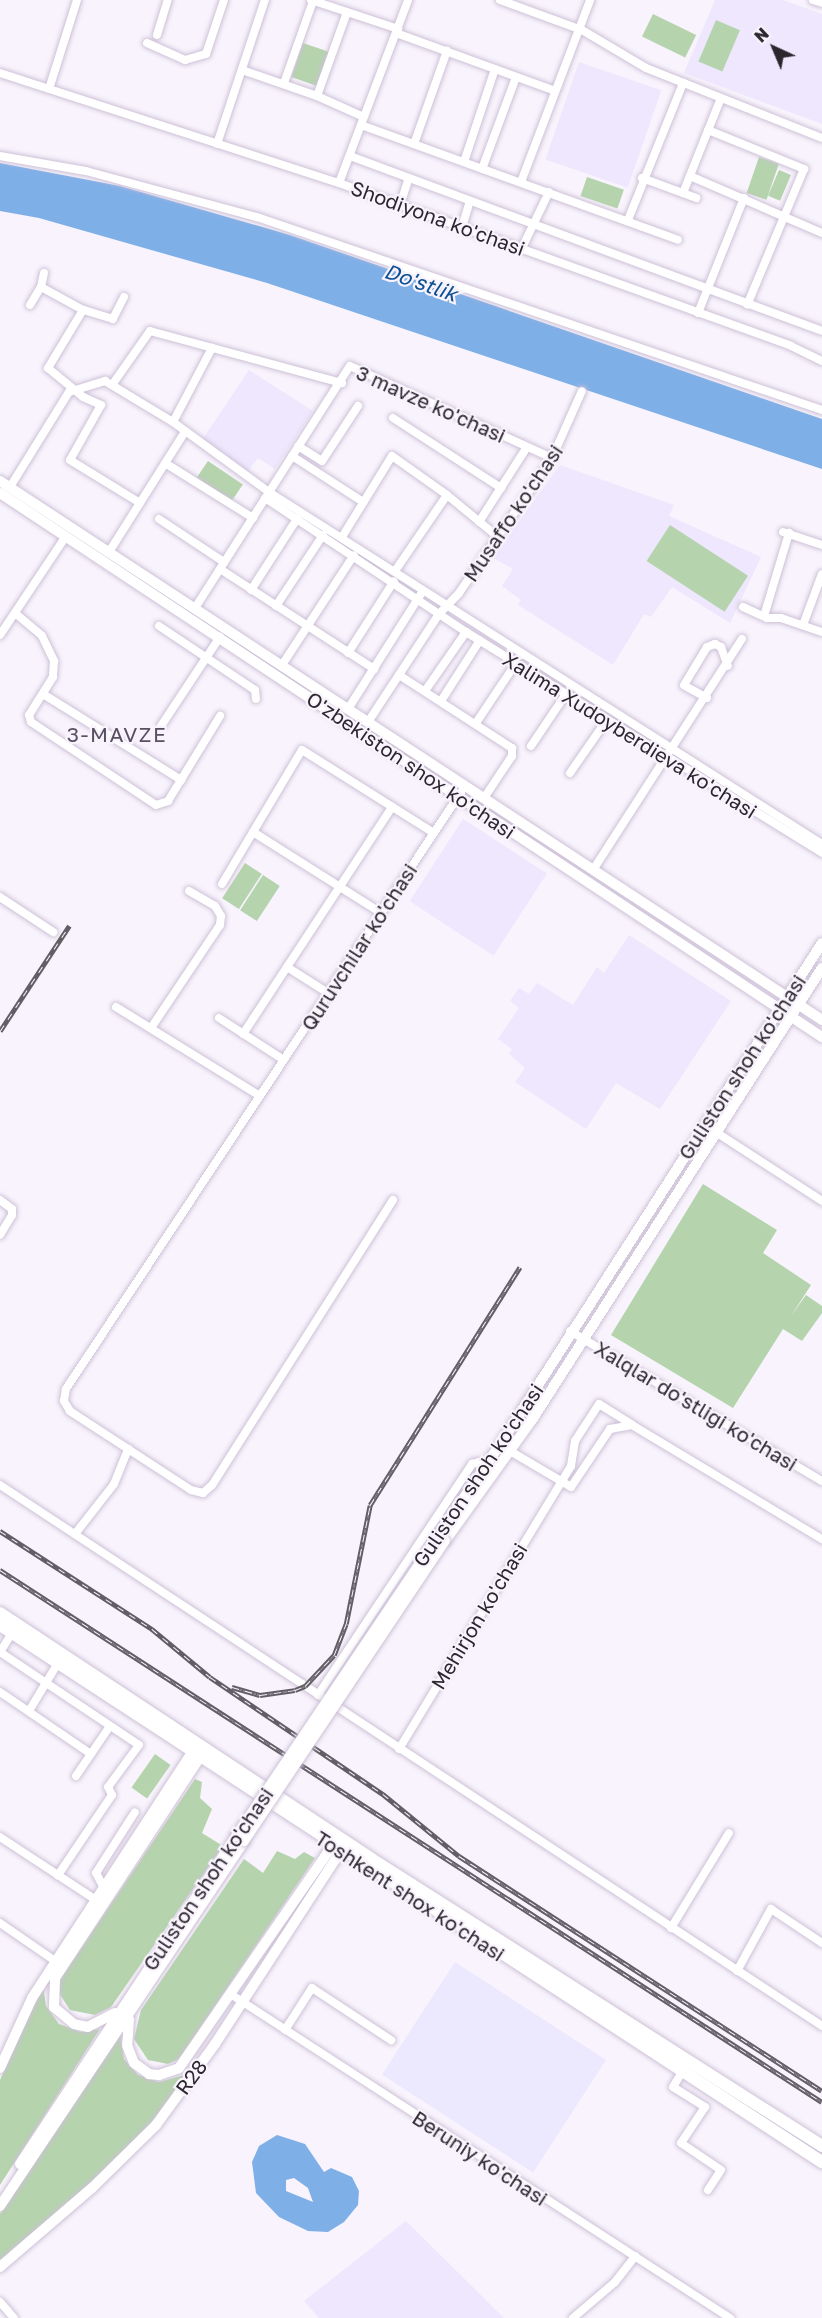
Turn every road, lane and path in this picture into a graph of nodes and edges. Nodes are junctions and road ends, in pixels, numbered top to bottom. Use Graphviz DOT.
graph roads {
  1 [pos="77,0"];
  2 [pos="168,0"];
  3 [pos="224,0"];
  4 [pos="265,0"];
  5 [pos="312,0"];
  6 [pos="408,0"];
  7 [pos="500,0"];
  8 [pos="590,0"];
  9 [pos="813,0"];
  10 [pos="822,3"];
  11 [pos="347,12"];
  12 [pos="579,29"];
  13 [pos="397,31"];
  14 [pos="157,35"];
  15 [pos="147,43"];
  16 [pos="447,51"];
  17 [pos="495,69"];
  18 [pos="242,70"];
  19 [pos="0,73"];
  20 [pos="516,77"];
  21 [pos="284,83"];
  22 [pos="683,83"];
  23 [pos="49,89"];
  24 [pos="555,91"];
  25 [pos="317,96"];
  26 [pos="721,98"];
  27 [pos="363,121"];
  28 [pos="708,130"];
  29 [pos="822,138"];
  30 [pos="217,144"];
  31 [pos="414,144"];
  32 [pos="0,156"];
  33 [pos="350,156"];
  34 [pos="464,162"];
  35 [pos="482,169"];
  36 [pos="690,176"];
  37 [pos="409,178"];
  38 [pos="642,178"];
  39 [pos="521,182"];
  40 [pos="339,183"];
  41 [pos="549,192"];
  42 [pos="683,193"];
  43 [pos="696,198"];
  44 [pos="744,198"];
  45 [pos="470,201"];
  46 [pos="400,205"];
  47 [pos="786,215"];
  48 [pos="628,220"];
  49 [pos="533,225"];
  50 [pos="462,227"];
  51 [pos="822,233"];
  52 [pos="678,240"];
  53 [pos="522,248"];
  54 [pos="44,273"];
  55 [pos="41,288"];
  56 [pos="706,290"];
  57 [pos="124,297"];
  58 [pos="30,305"];
  59 [pos="747,306"];
  60 [pos="83,310"];
  61 [pos="698,313"];
  62 [pos="822,331"];
  63 [pos="212,348"];
  64 [pos="822,361"];
  65 [pos="342,383"];
  66 [pos="112,384"];
  67 [pos="74,389"];
  68 [pos="582,392"];
  69 [pos="358,406"];
  70 [pos="822,410"];
  71 [pos="393,418"];
  72 [pos="173,422"];
  73 [pos="185,432"];
  74 [pos="298,446"];
  75 [pos="527,447"];
  76 [pos="292,456"];
  77 [pos="552,458"];
  78 [pos="165,463"];
  79 [pos="3,487"];
  80 [pos="501,488"];
  81 [pos="267,495"];
  82 [pos="447,495"];
  83 [pos="363,502"];
  84 [pos="140,503"];
  85 [pos="253,518"];
  86 [pos="159,519"];
  87 [pos="297,519"];
  88 [pos="479,522"];
  89 [pos="322,535"];
  90 [pos="66,536"];
  91 [pos="342,537"];
  92 [pos="498,537"];
  93 [pos="822,545"];
  94 [pos="109,552"];
  95 [pos="354,555"];
  96 [pos="222,566"];
  97 [pos="395,571"];
  98 [pos="822,574"];
  99 [pos="394,581"];
  100 [pos="424,589"];
  101 [pos="251,590"];
  102 [pos="419,597"];
  103 [pos="447,603"];
  104 [pos="276,606"];
  105 [pos="743,607"];
  106 [pos="195,608"];
  107 [pos="15,612"];
  108 [pos="439,614"];
  109 [pos="764,616"];
  110 [pos="803,625"];
  111 [pos="159,626"];
  112 [pos="308,626"];
  113 [pos="466,632"];
  114 [pos="822,632"];
  115 [pos="0,635"];
  116 [pos="220,638"];
  117 [pos="742,639"];
  118 [pos="480,640"];
  119 [pos="348,652"];
  120 [pos="207,657"];
  121 [pos="516,663"];
  122 [pos="282,665"];
  123 [pos="728,666"];
  124 [pos="374,669"];
  125 [pos="399,675"];
  126 [pos="425,691"];
  127 [pos="43,694"];
  128 [pos="566,694"];
  129 [pos="256,699"];
  130 [pos="707,699"];
  131 [pos="441,700"];
  132 [pos="348,709"];
  133 [pos="220,716"];
  134 [pos="606,721"];
  135 [pos="368,722"];
  136 [pos="476,723"];
  137 [pos="161,726"];
  138 [pos="531,746"];
  139 [pos="672,747"];
  140 [pos="665,757"];
  141 [pos="570,773"];
  142 [pos="181,780"];
  143 [pos="465,786"];
  144 [pos="458,796"];
  145 [pos="484,798"];
  146 [pos="392,807"];
  147 [pos="253,832"];
  148 [pos="434,833"];
  149 [pos="822,844"];
  150 [pos="821,854"];
  151 [pos="593,870"];
  152 [pos="222,884"];
  153 [pos="339,887"];
  154 [pos="189,891"];
  155 [pos="0,897"];
  156 [pos="381,913"];
  157 [pos="53,932"];
  158 [pos="822,943"];
  159 [pos="287,967"];
  160 [pos="822,968"];
  161 [pos="767,985"];
  162 [pos="328,993"];
  163 [pos="759,996"];
  164 [pos="788,998"];
  165 [pos="798,1005"];
  166 [pos="116,1007"];
  167 [pos="780,1010"];
  168 [pos="790,1017"];
  169 [pos="219,1018"];
  170 [pos="820,1019"];
  171 [pos="150,1028"];
  172 [pos="810,1029"];
  173 [pos="243,1034"];
  174 [pos="822,1037"];
  175 [pos="284,1060"];
  176 [pos="260,1096"];
  177 [pos="705,1125"];
  178 [pos="716,1132"];
  179 [pos="0,1200"];
  180 [pos="393,1200"];
  181 [pos="822,1201"];
  182 [pos="0,1235"];
  183 [pos="570,1331"];
  184 [pos="582,1338"];
  185 [pos="632,1425"];
  186 [pos="128,1449"];
  187 [pos="510,1451"];
  188 [pos="482,1471"];
  189 [pos="822,1481"];
  190 [pos="559,1483"];
  191 [pos="0,1485"];
  192 [pos="75,1534"];
  193 [pos="442,1538"];
  194 [pos="822,1539"];
  195 [pos="0,1612"];
  196 [pos="0,1625"];
  197 [pos="12,1633"];
  198 [pos="47,1649"];
  199 [pos="58,1663"];
  200 [pos="47,1684"];
  201 [pos="0,1692"];
  202 [pos="318,1695"];
  203 [pos="29,1711"];
  204 [pos="110,1726"];
  205 [pos="399,1749"];
  206 [pos="199,1751"];
  207 [pos="91,1754"];
  208 [pos="76,1776"];
  209 [pos="135,1812"];
  210 [pos="729,1833"];
  211 [pos="0,1837"];
  212 [pos="116,1843"];
  213 [pos="337,1848"];
  214 [pos="129,1849"];
  215 [pos="58,1875"];
  216 [pos="104,1888"];
  217 [pos="96,1900"];
  218 [pos="0,1923"];
  219 [pos="671,1928"];
  220 [pos="484,1937"];
  221 [pos="822,1943"];
  222 [pos="55,1961"];
  223 [pos="737,1971"];
  224 [pos="237,1998"];
  225 [pos="130,2005"];
  226 [pos="822,2026"];
  227 [pos="285,2030"];
  228 [pos="391,2040"];
  229 [pos="3,2052"];
  230 [pos="0,2068"];
  231 [pos="682,2073"];
  232 [pos="822,2146"];
  233 [pos="822,2162"];
  234 [pos="708,2190"];
  235 [pos="0,2194"];
  236 [pos="0,2206"];
  237 [pos="634,2256"];
  238 [pos="0,2267"];
  239 [pos="0,2301"];
  240 [pos="14,2318"];
  241 [pos="573,2318"];
  242 [pos="730,2318"];
  1 -- 23 [label="street"];
  2 -- 14 [label="street"];
  3 -- 15 [label="street"];
  4 -- 18 [label="street"];
  5 -- 11 [label="street"];
  5 -- 21 [label="street"];
  6 -- 13 [label="street"];
  7 -- 12 [label="street"];
  8 -- 12 [label="street"];
  9 -- 10 [label="street"];
  11 -- 13 [label="street"];
  11 -- 25 [label="street"];
  12 -- 22 [label="street"];
  12 -- 24 [label="street"];
  13 -- 16 [label="street"];
  13 -- 27 [label="street"];
  16 -- 17 [label="street"];
  16 -- 31 [label="street"];
  17 -- 20 [label="street"];
  17 -- 34 [label="street"];
  18 -- 21 [label="street"];
  18 -- 30 [label="street"];
  19 -- 23 [label="street, Shodiyona ko'chasi"];
  20 -- 24 [label="street"];
  20 -- 35 [label="street"];
  21 -- 25 [label="street"];
  22 -- 26 [label="street"];
  22 -- 38 [label="street"];
  23 -- 30 [label="street, Shodiyona ko'chasi"];
  24 -- 39 [label="street"];
  25 -- 27 [label="street"];
  26 -- 28 [label="street"];
  26 -- 29 [label="street"];
  27 -- 31 [label="street"];
  27 -- 33 [label="street"];
  28 -- 36 [label="street"];
  28 -- 47 [label="street"];
  30 -- 40 [label="street, Shodiyona ko'chasi"];
  31 -- 34 [label="street"];
  32 -- 70 [label="street"];
  33 -- 37 [label="street"];
  33 -- 40 [label="street"];
  34 -- 35 [label="street"];
  35 -- 39 [label="street"];
  36 -- 42 [label="street"];
  36 -- 44 [label="street"];
  37 -- 45 [label="street"];
  37 -- 46 [label="street"];
  38 -- 42 [label="street"];
  38 -- 48 [label="street"];
  39 -- 41 [label="street"];
  40 -- 46 [label="street, Shodiyona ko'chasi"];
  41 -- 48 [label="street"];
  41 -- 49 [label="street"];
  42 -- 43 [label="street"];
  44 -- 47 [label="street"];
  44 -- 56 [label="street"];
  45 -- 49 [label="street"];
  45 -- 50 [label="street"];
  46 -- 50 [label="street, Shodiyona ko'chasi"];
  47 -- 51 [label="street"];
  47 -- 59 [label="street"];
  48 -- 52 [label="street"];
  49 -- 53 [label="street"];
  49 -- 56 [label="street"];
  50 -- 53 [label="street, Shodiyona ko'chasi"];
  53 -- 61 [label="street, Shodiyona ko'chasi"];
  54 -- 55 [label="street"];
  55 -- 58 [label="street"];
  55 -- 60 [label="street"];
  56 -- 59 [label="street"];
  56 -- 61 [label="street"];
  57 -- 60 [label="street"];
  59 -- 62 [label="street"];
  60 -- 67 [label="street"];
  61 -- 64 [label="street, Shodiyona ko'chasi"];
  63 -- 65 [label="street, 3 mavze ko'chasi"];
  63 -- 66 [label="street, 3 mavze ko'chasi"];
  63 -- 72 [label="street"];
  65 -- 74 [label="street, 3 mavze ko'chasi"];
  65 -- 75 [label="street, 3 mavze ko'chasi"];
  66 -- 67 [label="street"];
  66 -- 72 [label="street"];
  67 -- 79 [label="street"];
  67 -- 84 [label="street"];
  68 -- 77 [label="street, Musaffo ko'chasi"];
  69 -- 74 [label="street"];
  71 -- 80 [label="street, 3 mavze ko'chasi"];
  72 -- 73 [label="street"];
  73 -- 78 [label="street"];
  73 -- 81 [label="street"];
  74 -- 76 [label="street, 3 mavze ko'chasi"];
  75 -- 77 [label="street, 3 mavze ko'chasi"];
  75 -- 80 [label="street, 3 mavze ko'chasi"];
  76 -- 81 [label="street, 3 mavze ko'chasi"];
  76 -- 83 [label="street"];
  77 -- 92 [label="street, Musaffo ko'chasi"];
  78 -- 84 [label="street"];
  78 -- 85 [label="street"];
  79 -- 90 [label="main road, O'zbekiston shox ko'chasi"];
  79 -- 94 [label="main road, O'zbekiston shox ko'chasi"];
  80 -- 88 [label="street, 3 mavze ko'chasi"];
  81 -- 85 [label="street, 3 mavze ko'chasi"];
  81 -- 87 [label="street, Xalima Xudoyberdieva ko'chasi"];
  81 -- 91 [label="street, Xalima Xudoyberdieva ko'chasi"];
  82 -- 83 [label="street"];
  82 -- 88 [label="street"];
  82 -- 97 [label="street"];
  83 -- 91 [label="street"];
  84 -- 94 [label="street"];
  85 -- 96 [label="street, 3 mavze ko'chasi"];
  86 -- 96 [label="street"];
  87 -- 89 [label="street, Xalima Xudoyberdieva ko'chasi"];
  87 -- 101 [label="street"];
  88 -- 92 [label="street"];
  89 -- 95 [label="street, Xalima Xudoyberdieva ko'chasi"];
  89 -- 104 [label="street"];
  90 -- 107 [label="street"];
  90 -- 116 [label="main road, O'zbekiston shox ko'chasi"];
  91 -- 97 [label="street, Xalima Xudoyberdieva ko'chasi"];
  92 -- 103 [label="street, Musaffo ko'chasi"];
  93 -- 109 [label="street"];
  94 -- 106 [label="main road, O'zbekiston shox ko'chasi"];
  95 -- 99 [label="street, Xalima Xudoyberdieva ko'chasi"];
  95 -- 112 [label="street"];
  96 -- 101 [label="street"];
  96 -- 106 [label="street, 3 mavze ko'chasi"];
  97 -- 100 [label="street, Xalima Xudoyberdieva ko'chasi"];
  98 -- 110 [label="street"];
  99 -- 102 [label="street, Xalima Xudoyberdieva ko'chasi"];
  99 -- 119 [label="street"];
  100 -- 102 [label="street"];
  100 -- 103 [label="street, Xalima Xudoyberdieva ko'chasi"];
  101 -- 104 [label="street"];
  102 -- 108 [label="street, Xalima Xudoyberdieva ko'chasi"];
  102 -- 124 [label="street"];
  103 -- 108 [label="street, Musaffo ko'chasi"];
  103 -- 139 [label="street, Xalima Xudoyberdieva ko'chasi"];
  104 -- 112 [label="street"];
  105 -- 109 [label="street"];
  106 -- 122 [label="main road, O'zbekiston shox ko'chasi"];
  107 -- 115 [label="street"];
  107 -- 127 [label="street"];
  108 -- 113 [label="street, Xalima Xudoyberdieva ko'chasi"];
  108 -- 125 [label="street, Musaffo ko'chasi"];
  109 -- 110 [label="street"];
  110 -- 114 [label="street"];
  111 -- 120 [label="street"];
  112 -- 119 [label="street"];
  112 -- 122 [label="street"];
  113 -- 118 [label="street, Xalima Xudoyberdieva ko'chasi"];
  113 -- 126 [label="street"];
  116 -- 120 [label="street"];
  116 -- 144 [label="main road, O'zbekiston shox ko'chasi"];
  117 -- 123 [label="street"];
  118 -- 121 [label="street, Xalima Xudoyberdieva ko'chasi"];
  118 -- 131 [label="street"];
  119 -- 124 [label="street"];
  120 -- 129 [label="street"];
  120 -- 137 [label="street"];
  121 -- 128 [label="street, Xalima Xudoyberdieva ko'chasi"];
  121 -- 136 [label="street"];
  122 -- 132 [label="main road, O'zbekiston shox ko'chasi"];
  123 -- 130 [label="street"];
  123 -- 130 [label="street"];
  124 -- 132 [label="street"];
  125 -- 126 [label="street"];
  125 -- 135 [label="street, Musaffo ko'chasi"];
  126 -- 131 [label="street"];
  127 -- 142 [label="street"];
  127 -- 142 [label="street"];
  128 -- 134 [label="street, Xalima Xudoyberdieva ko'chasi"];
  128 -- 138 [label="street"];
  130 -- 139 [label="street"];
  131 -- 136 [label="street"];
  132 -- 135 [label="main road, O'zbekiston shox ko'chasi"];
  133 -- 142 [label="street"];
  134 -- 140 [label="street, Xalima Xudoyberdieva ko'chasi"];
  134 -- 141 [label="street"];
  135 -- 143 [label="main road, O'zbekiston shox ko'chasi"];
  136 -- 145 [label="street"];
  139 -- 140 [label="street"];
  139 -- 149 [label="street, Xalima Xudoyberdieva ko'chasi"];
  140 -- 150 [label="street, Xalima Xudoyberdieva ko'chasi"];
  140 -- 151 [label="street"];
  143 -- 144 [label="street, Quruvchilar ko'chasi"];
  143 -- 145 [label="main road, O'zbekiston shox ko'chasi"];
  144 -- 148 [label="street, Quruvchilar ko'chasi"];
  144 -- 163 [label="main road, O'zbekiston shox ko'chasi"];
  145 -- 151 [label="main road, O'zbekiston shox ko'chasi"];
  146 -- 147 [label="street"];
  146 -- 148 [label="street"];
  146 -- 153 [label="street"];
  147 -- 152 [label="street"];
  147 -- 153 [label="street"];
  148 -- 156 [label="street, Quruvchilar ko'chasi"];
  151 -- 161 [label="main road, O'zbekiston shox ko'chasi"];
  153 -- 156 [label="street"];
  153 -- 159 [label="street"];
  154 -- 171 [label="street"];
  155 -- 157 [label="street"];
  156 -- 162 [label="street, Quruvchilar ko'chasi"];
  158 -- 164 [label="main road, Guliston shoh ko'chasi"];
  159 -- 162 [label="street"];
  159 -- 173 [label="street"];
  160 -- 165 [label="main road, Guliston shoh ko'chasi"];
  161 -- 163 [label="main road"];
  161 -- 164 [label="main road, O'zbekiston shox ko'chasi"];
  162 -- 175 [label="street, Quruvchilar ko'chasi"];
  163 -- 167 [label="main road, O'zbekiston shox ko'chasi"];
  164 -- 165 [label="main road, O'zbekiston shox ko'chasi"];
  164 -- 167 [label="main road, Guliston shoh ko'chasi"];
  165 -- 168 [label="main road, Guliston shoh ko'chasi"];
  165 -- 170 [label="main road, O'zbekiston shox ko'chasi"];
  166 -- 171 [label="street"];
  167 -- 168 [label="main road, O'zbekiston shox ko'chasi"];
  167 -- 177 [label="main road, Guliston shoh ko'chasi"];
  168 -- 172 [label="main road, O'zbekiston shox ko'chasi"];
  168 -- 178 [label="main road, Guliston shoh ko'chasi"];
  169 -- 173 [label="street"];
  170 -- 172 [label="main road"];
  171 -- 176 [label="street"];
  172 -- 174 [label="main road, O'zbekiston shox ko'chasi"];
  173 -- 175 [label="street"];
  175 -- 176 [label="street, Quruvchilar ko'chasi"];
  176 -- 186 [label="street, Quruvchilar ko'chasi"];
  177 -- 178 [label="street"];
  177 -- 183 [label="main road, Guliston shoh ko'chasi"];
  178 -- 181 [label="street"];
  178 -- 184 [label="main road, Guliston shoh ko'chasi"];
  179 -- 182 [label="street"];
  180 -- 186 [label="street, Quruvchilar ko'chasi"];
  183 -- 184 [label="street, Xalqlar do'stligi ko'chasi"];
  183 -- 188 [label="main road, Guliston shoh ko'chasi"];
  184 -- 187 [label="main road, Guliston shoh ko'chasi"];
  184 -- 189 [label="street, Xalqlar do'stligi ko'chasi"];
  185 -- 190 [label="street"];
  185 -- 190 [label="street, Mehirjon ko'chasi"];
  185 -- 194 [label="street"];
  186 -- 192 [label="street"];
  187 -- 190 [label="street"];
  187 -- 193 [label="main road, Guliston shoh ko'chasi"];
  188 -- 193 [label="main road, Guliston shoh ko'chasi"];
  188 -- 202 [label="street"];
  190 -- 205 [label="street, Mehirjon ko'chasi"];
  191 -- 192 [label="street"];
  192 -- 202 [label="street"];
  193 -- 225 [label="main road, Guliston shoh ko'chasi, bridge"];
  195 -- 198 [label="highway, Toshkent shox ko'chasi"];
  196 -- 197 [label="highway, Toshkent shox ko'chasi"];
  197 -- 198 [label="highway, Toshkent shox ko'chasi"];
  197 -- 200 [label="street"];
  198 -- 199 [label="highway, Toshkent shox ko'chasi"];
  198 -- 206 [label="highway, Toshkent shox ko'chasi"];
  199 -- 200 [label="street"];
  199 -- 206 [label="highway, Toshkent shox ko'chasi"];
  200 -- 203 [label="street"];
  200 -- 204 [label="street"];
  201 -- 203 [label="street"];
  202 -- 205 [label="street"];
  203 -- 207 [label="street"];
  204 -- 207 [label="street"];
  204 -- 215 [label="street"];
  205 -- 219 [label="street"];
  206 -- 213 [label="highway, Toshkent shox ko'chasi"];
  206 -- 214 [label="main road"];
  206 -- 220 [label="highway, Toshkent shox ko'chasi"];
  206 -- 225 [label="main road, Guliston shoh ko'chasi"];
  207 -- 208 [label="street"];
  209 -- 212 [label="street"];
  210 -- 219 [label="street"];
  211 -- 215 [label="street"];
  212 -- 214 [label="street"];
  212 -- 216 [label="street"];
  213 -- 220 [label="highway, Toshkent shox ko'chasi"];
  213 -- 224 [label="main road, R28"];
  214 -- 216 [label="main road"];
  215 -- 217 [label="street"];
  216 -- 217 [label="main road"];
  217 -- 222 [label="main road"];
  218 -- 222 [label="street"];
  219 -- 223 [label="street"];
  220 -- 231 [label="highway, Toshkent shox ko'chasi"];
  220 -- 232 [label="highway, Toshkent shox ko'chasi"];
  221 -- 223 [label="street"];
  222 -- 229 [label="main road"];
  223 -- 226 [label="street"];
  224 -- 225 [label="main road, Guliston shoh ko'chasi"];
  224 -- 227 [label="street, Beruniy ko'chasi"];
  224 -- 238 [label="main road, R28"];
  225 -- 235 [label="main road, Guliston shoh ko'chasi"];
  225 -- 236 [label="main road, Guliston shoh ko'chasi"];
  227 -- 228 [label="street"];
  227 -- 237 [label="street, Beruniy ko'chasi"];
  229 -- 230 [label="main road"];
  231 -- 233 [label="highway, Toshkent shox ko'chasi"];
  231 -- 234 [label="street"];
  237 -- 241 [label="street"];
  237 -- 242 [label="street, Beruniy ko'chasi"];
  239 -- 240 [label="street"];
}
